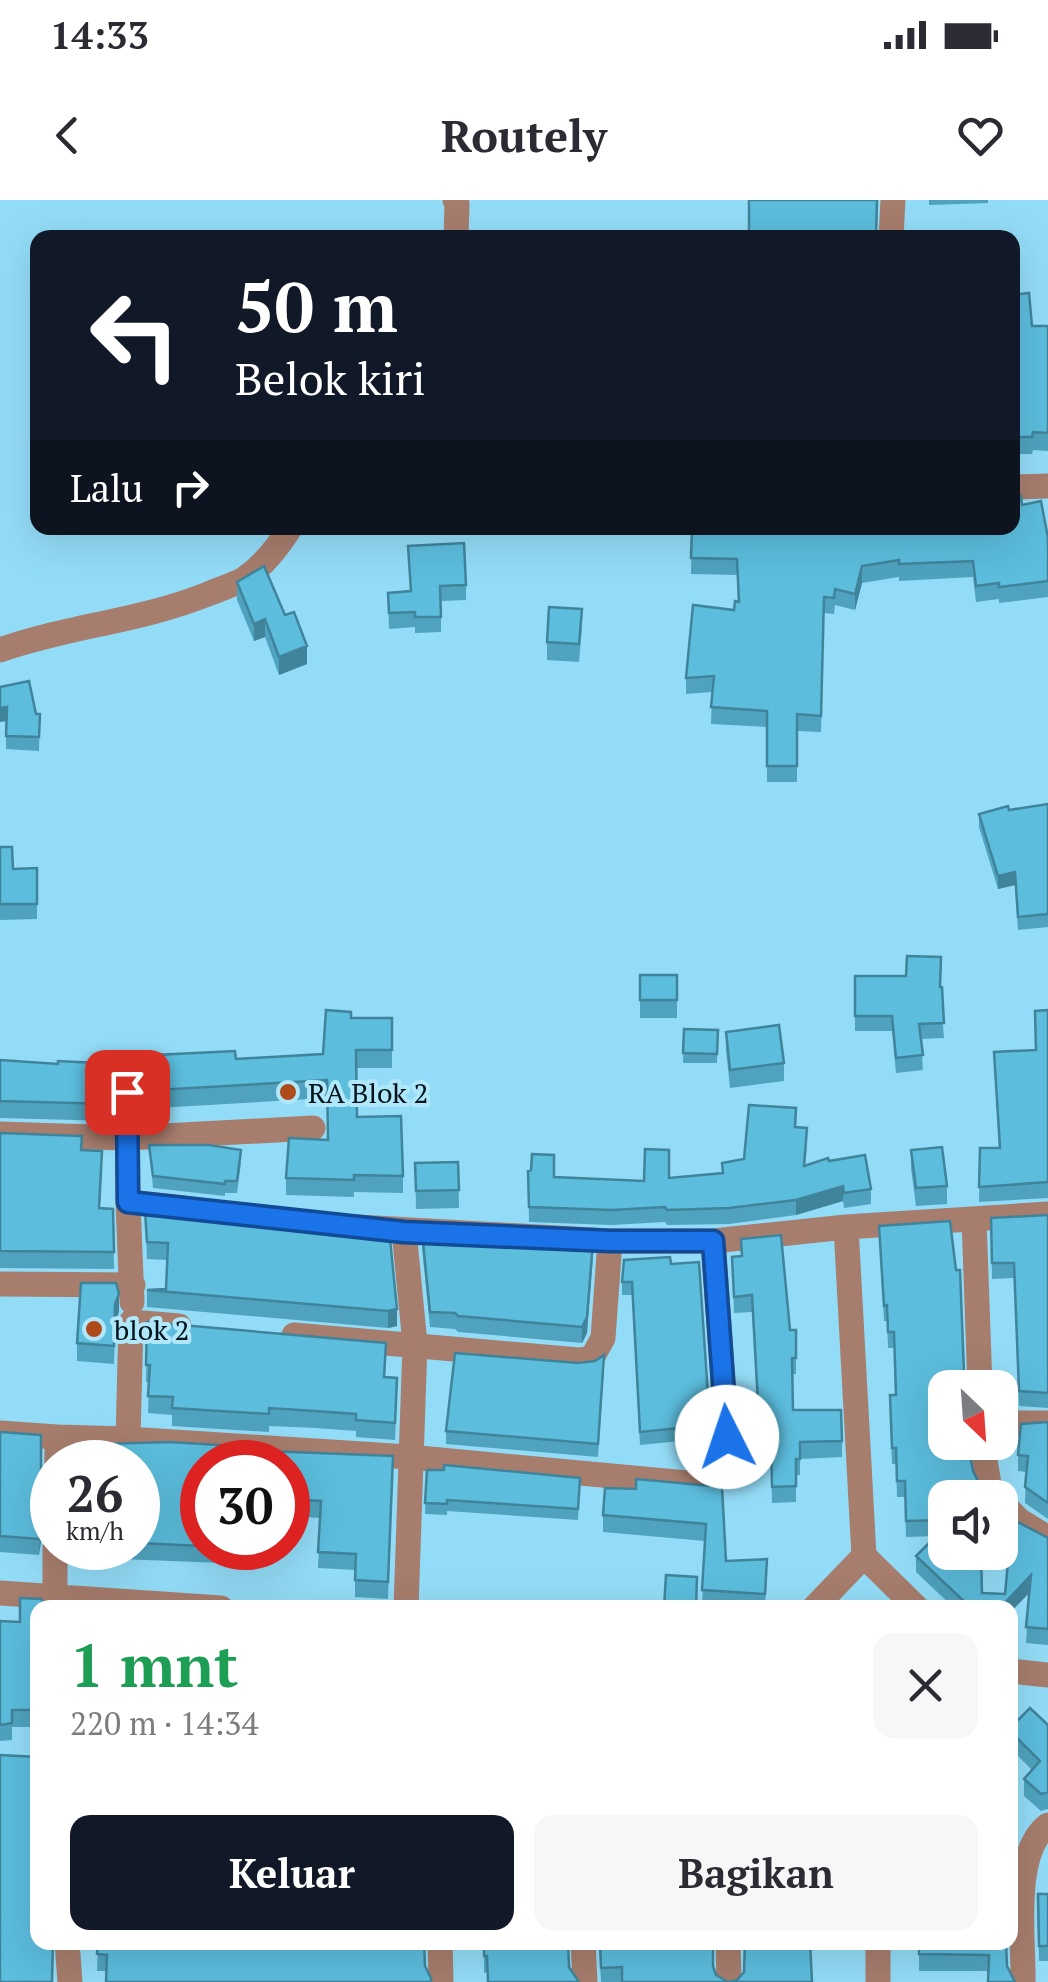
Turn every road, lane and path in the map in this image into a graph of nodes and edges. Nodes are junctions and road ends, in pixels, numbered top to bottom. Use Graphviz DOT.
graph roads {
  1 [pos="455,200"];
  2 [pos="893,200"];
  3 [pos="456,230"];
  4 [pos="892,230"];
  5 [pos="1048,486"];
  6 [pos="1020,487"];
  7 [pos="285,535"];
  8 [pos="0,650"];
  9 [pos="127,1092"];
  10 [pos="314,1128"];
  11 [pos="0,1134"];
  12 [pos="126,1138"];
  13 [pos="128,1202"];
  14 [pos="207,1210"];
  15 [pos="1048,1214"];
  16 [pos="974,1219"];
  17 [pos="325,1223"];
  18 [pos="846,1227"];
  19 [pos="404,1232"];
  20 [pos="610,1241"];
  21 [pos="713,1241"];
  22 [pos="0,1284"];
  23 [pos="133,1286"];
  24 [pos="131,1322"];
  25 [pos="207,1328"];
  26 [pos="264,1333"];
  27 [pos="415,1344"];
  28 [pos="979,1370"];
  29 [pos="1018,1423"];
  30 [pos="1048,1423"];
  31 [pos="0,1433"];
  32 [pos="128,1438"];
  33 [pos="116,1440"];
  34 [pos="30,1442"];
  35 [pos="409,1457"];
  36 [pos="1018,1519"];
  37 [pos="1048,1538"];
  38 [pos="864,1556"];
  39 [pos="56,1570"];
  40 [pos="0,1593"];
  41 [pos="43,1600"];
  42 [pos="55,1600"];
  43 [pos="406,1600"];
  44 [pos="822,1600"];
  45 [pos="909,1600"];
  46 [pos="1018,1671"];
  47 [pos="1048,1676"];
  48 [pos="1048,1824"];
  49 [pos="68,1950"];
  50 [pos="440,1950"];
  51 [pos="583,1950"];
  52 [pos="728,1950"];
  53 [pos="878,1950"];
  54 [pos="70,1982"];
  55 [pos="441,1982"];
  56 [pos="585,1982"];
  57 [pos="729,1982"];
  58 [pos="878,1982"];
  59 [pos="1023,1982"];
  1 -- 3 [label="street"];
  2 -- 4 [label="street"];
  5 -- 6 [label="street"];
  7 -- 8 [label="street"];
  9 -- 12 [label="street"];
  10 -- 12 [label="street"];
  11 -- 12 [label="street"];
  12 -- 13 [label="street"];
  13 -- 14 [label="street"];
  13 -- 23 [label="street"];
  15 -- 16 [label="street"];
  16 -- 18 [label="street"];
  16 -- 28 [label="street"];
  17 -- 19 [label="street"];
  18 -- 21 [label="street"];
  18 -- 38 [label="street"];
  19 -- 20 [label="street"];
  19 -- 27 [label="street"];
  20 -- 21 [label="street"];
  20 -- 27 [label="street"];
  21 -- 35 [label="street"];
  22 -- 23 [label="street"];
  23 -- 24 [label="street"];
  24 -- 25 [label="street"];
  24 -- 32 [label="street"];
  26 -- 27 [label="street"];
  27 -- 35 [label="street"];
  29 -- 30 [label="street"];
  31 -- 34 [label="street"];
  32 -- 33 [label="street"];
  32 -- 35 [label="street"];
  35 -- 43 [label="street"];
  36 -- 37 [label="street"];
  38 -- 44 [label="street"];
  38 -- 45 [label="street"];
  39 -- 42 [label="street"];
  40 -- 41 [label="street"];
  46 -- 47 [label="street"];
  48 -- 59 [label="street"];
  49 -- 54 [label="street"];
  50 -- 55 [label="street"];
  51 -- 56 [label="street"];
  52 -- 57 [label="street"];
  53 -- 58 [label="street"];
}
